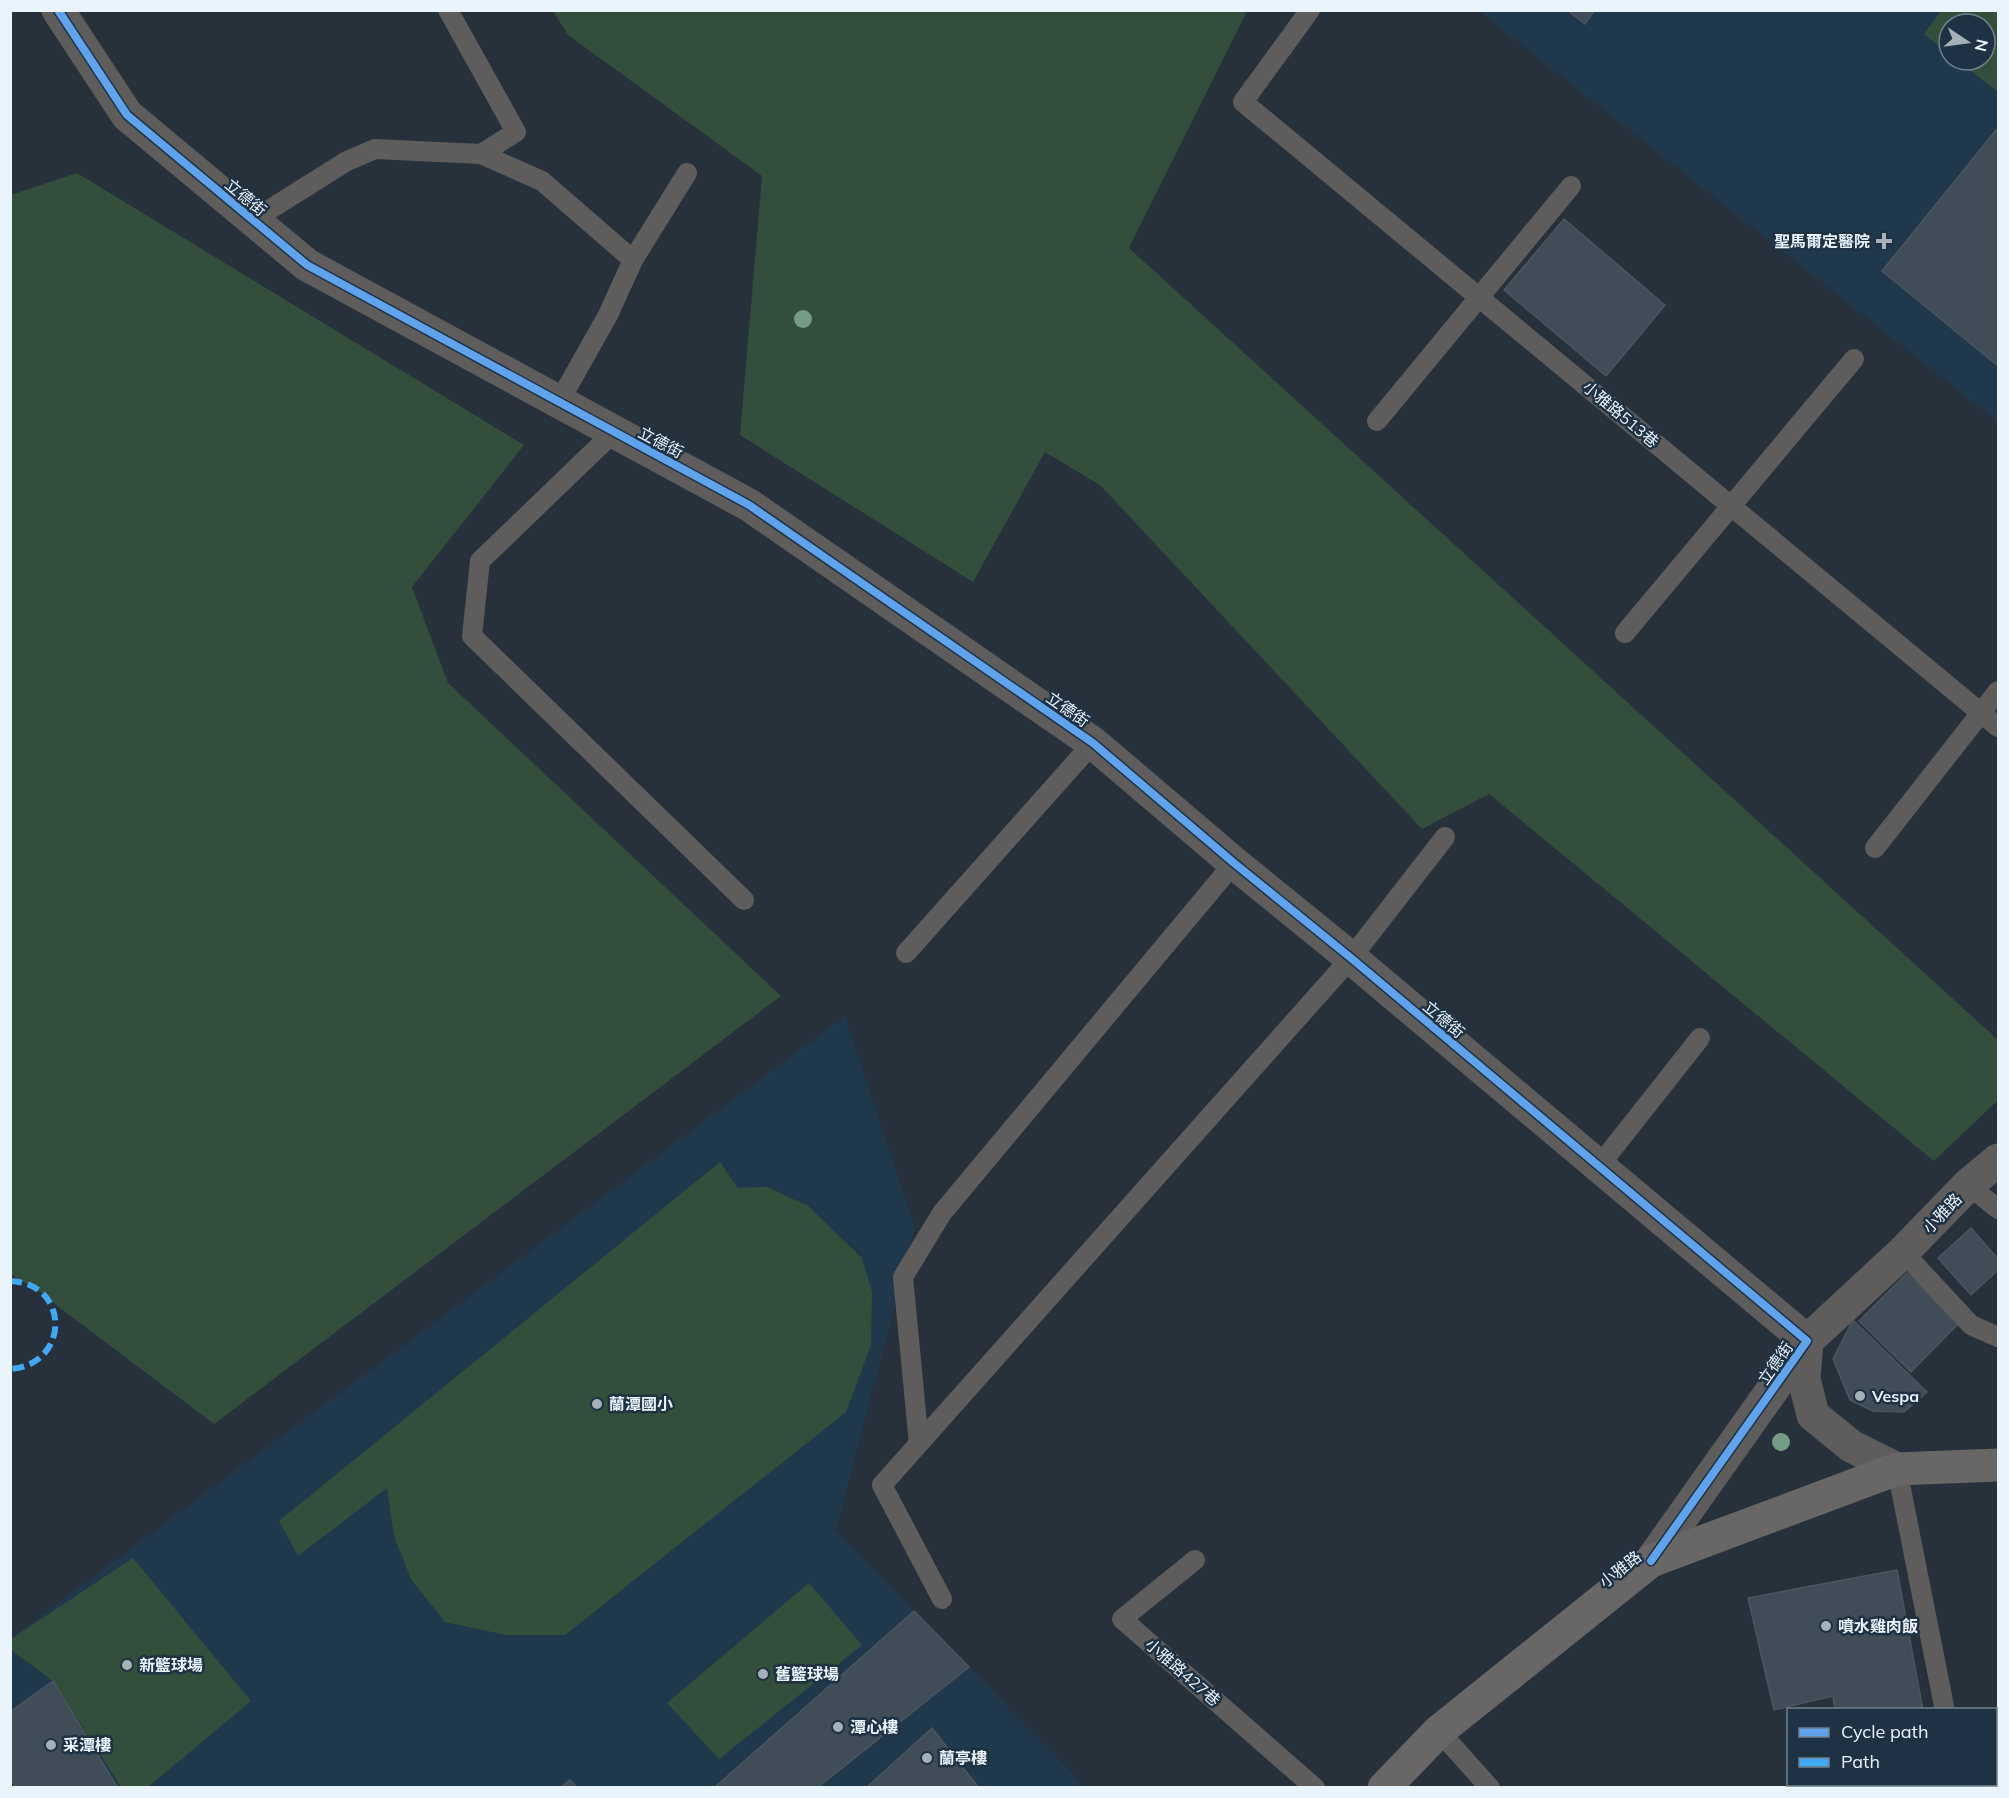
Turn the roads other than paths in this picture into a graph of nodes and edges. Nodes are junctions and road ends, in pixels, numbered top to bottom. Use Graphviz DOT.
graph roads {
  1 [pos="58,10"];
  2 [pos="448,10"];
  3 [pos="1310,10"];
  4 [pos="481,154"];
  5 [pos="687,173"];
  6 [pos="1571,186"];
  7 [pos="254,220"];
  8 [pos="633,260"];
  9 [pos="1478,296"];
  10 [pos="1854,359"];
  11 [pos="560,402"];
  12 [pos="1377,421"];
  13 [pos="614,432"];
  14 [pos="1731,505"];
  15 [pos="1625,633"];
  16 [pos="1998,690"];
  17 [pos="1981,712"];
  18 [pos="1998,727"];
  19 [pos="1094,743"];
  20 [pos="1445,837"];
  21 [pos="1875,848"];
  22 [pos="1234,863"];
  23 [pos="744,900"];
  24 [pos="906,953"];
  25 [pos="1351,958"];
  26 [pos="1700,1038"];
  27 [pos="1998,1160"];
  28 [pos="1599,1166"];
  29 [pos="1968,1185"];
  30 [pos="1998,1209"];
  31 [pos="1903,1252"];
  32 [pos="1998,1337"];
  33 [pos="1807,1341"];
  34 [pos="919,1444"];
  35 [pos="1998,1465"];
  36 [pos="1897,1469"];
  37 [pos="1195,1560"];
  38 [pos="1651,1561"];
  39 [pos="942,1599"];
  40 [pos="1944,1706"];
  41 [pos="1439,1731"];
  42 [pos="1315,1788"];
  43 [pos="1383,1788"];
  44 [pos="1490,1788"];
  1 -- 7 [label="street, 立德街"];
  2 -- 4 [label="lane"];
  3 -- 9 [label="lane, 小雅路513巷"];
  4 -- 7 [label="lane"];
  4 -- 8 [label="lane"];
  5 -- 8 [label="lane"];
  6 -- 9 [label="lane"];
  7 -- 11 [label="street, 立德街"];
  8 -- 11 [label="lane"];
  9 -- 12 [label="lane"];
  9 -- 14 [label="lane, 小雅路513巷"];
  10 -- 14 [label="lane"];
  11 -- 13 [label="street, 立德街"];
  13 -- 19 [label="street, 立德街"];
  13 -- 23 [label="lane"];
  14 -- 15 [label="lane"];
  14 -- 17 [label="lane, 小雅路513巷"];
  16 -- 17 [label="lane"];
  17 -- 18 [label="lane, 小雅路513巷"];
  17 -- 21 [label="lane"];
  19 -- 22 [label="street, 立德街"];
  19 -- 24 [label="lane"];
  20 -- 25 [label="lane"];
  22 -- 25 [label="street, 立德街"];
  22 -- 34 [label="lane"];
  25 -- 28 [label="street, 立德街"];
  25 -- 34 [label="lane"];
  26 -- 28 [label="lane"];
  27 -- 29 [label="street, 小雅路"];
  28 -- 33 [label="street, 立德街"];
  29 -- 30 [label="lane"];
  29 -- 31 [label="street, 小雅路"];
  31 -- 32 [label="lane"];
  31 -- 33 [label="street, 小雅路"];
  33 -- 36 [label="street"];
  33 -- 38 [label="street, 立德街"];
  34 -- 39 [label="lane"];
  35 -- 36 [label="street, 小雅路"];
  36 -- 38 [label="street, 小雅路"];
  36 -- 40 [label="lane"];
  37 -- 42 [label="lane, 小雅路427巷"];
  38 -- 41 [label="street, 小雅路"];
  41 -- 43 [label="street, 小雅路"];
  41 -- 44 [label="lane"];
}
